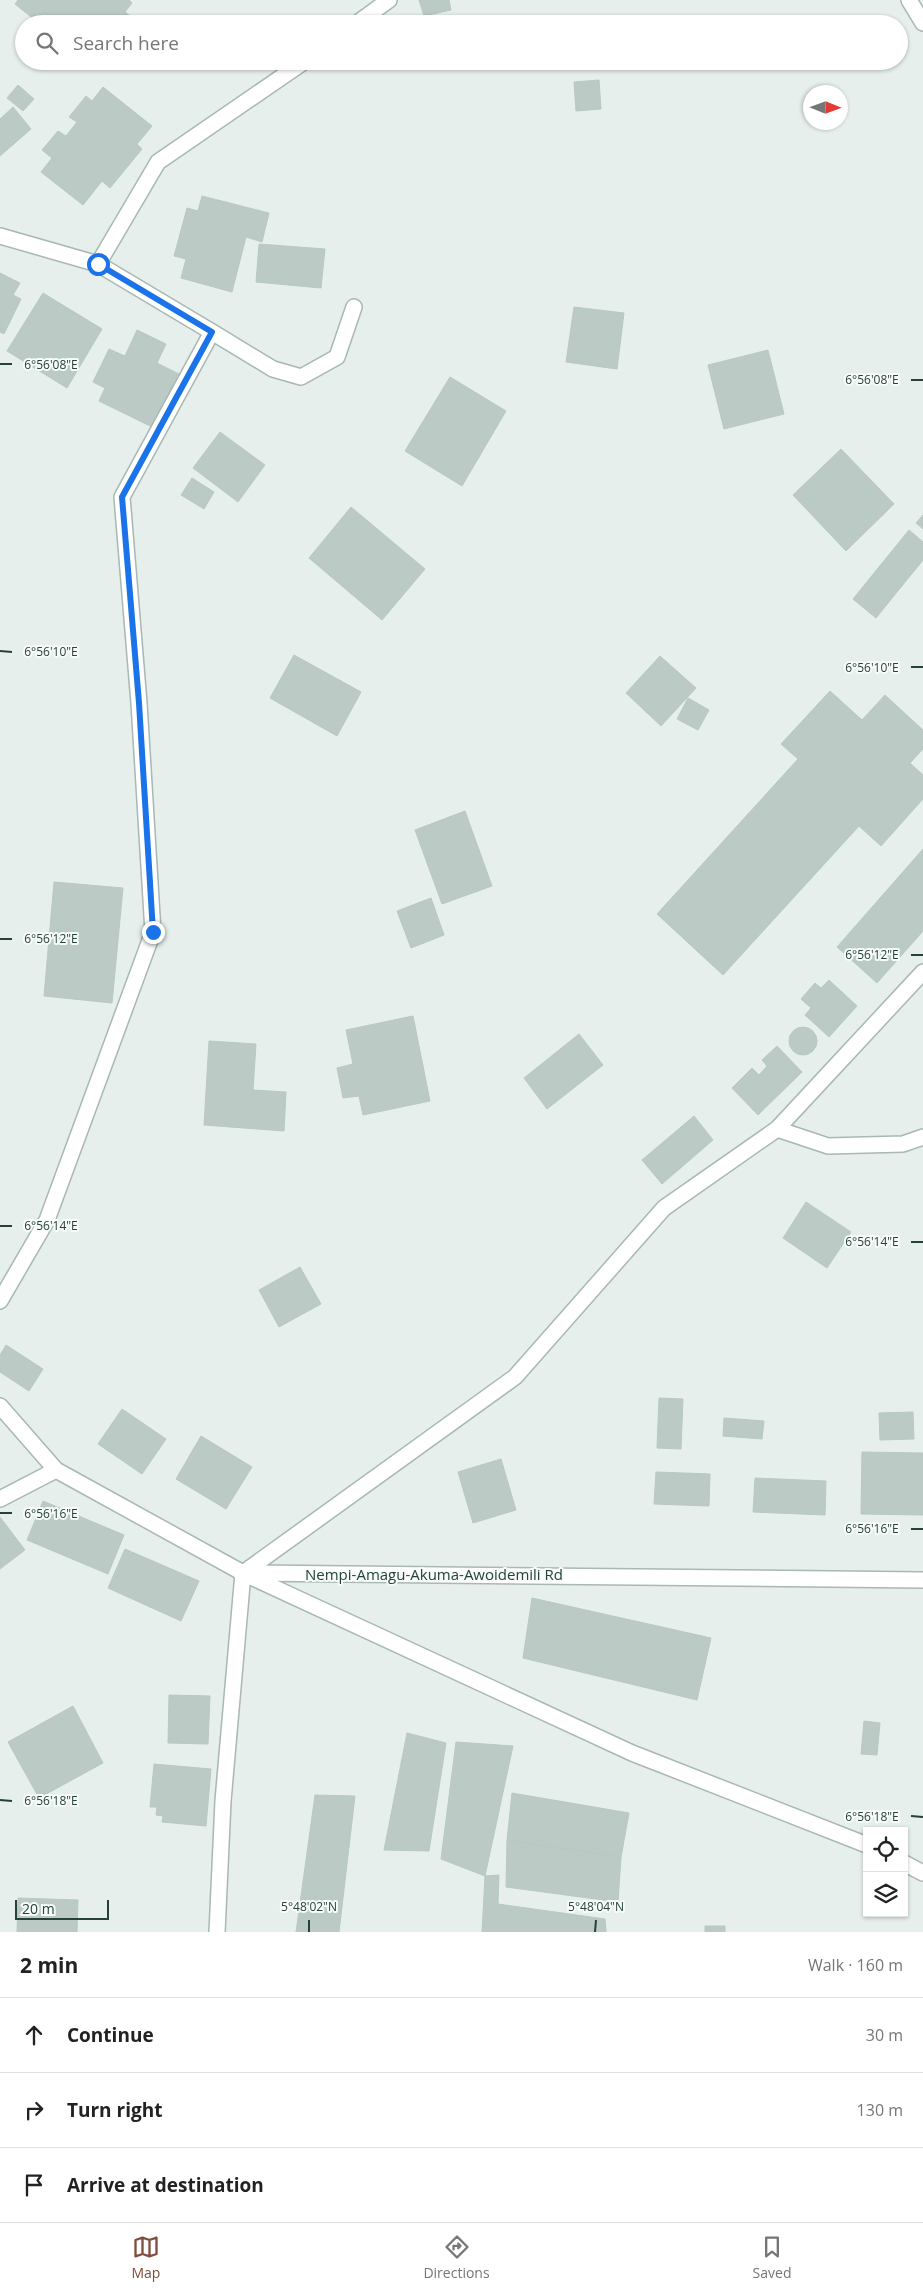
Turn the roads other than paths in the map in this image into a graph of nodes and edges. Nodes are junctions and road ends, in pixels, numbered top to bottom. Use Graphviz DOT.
graph roads {
  1 [pos="389,0"];
  2 [pos="909,0"];
  3 [pos="368,15"];
  4 [pos="923,23"];
  5 [pos="292,70"];
  6 [pos="0,236"];
  7 [pos="98,264"];
  8 [pos="354,307"];
  9 [pos="212,332"];
  10 [pos="923,972"];
  11 [pos="777,1129"];
  12 [pos="923,1137"];
  13 [pos="0,1301"];
  14 [pos="0,1406"];
  15 [pos="56,1470"];
  16 [pos="0,1499"];
  17 [pos="243,1573"];
  18 [pos="923,1580"];
  19 [pos="863,1843"];
  20 [pos="908,1865"];
  21 [pos="923,1872"];
  22 [pos="217,1932"];
  1 -- 3 [label="street"];
  2 -- 4 [label="street"];
  5 -- 7 [label="street"];
  6 -- 7 [label="street"];
  7 -- 9 [label="street"];
  8 -- 9 [label="street"];
  9 -- 13 [label="street"];
  10 -- 11 [label="street"];
  11 -- 12 [label="street"];
  11 -- 17 [label="street"];
  14 -- 15 [label="street, Nempi-Amagu-Akuma-Awoidemili Rd"];
  15 -- 16 [label="street"];
  15 -- 17 [label="street, Nempi-Amagu-Akuma-Awoidemili Rd"];
  17 -- 18 [label="street, Nempi-Amagu-Akuma-Awoidemili Rd"];
  17 -- 19 [label="street"];
  17 -- 22 [label="street"];
  20 -- 21 [label="street"];
}
